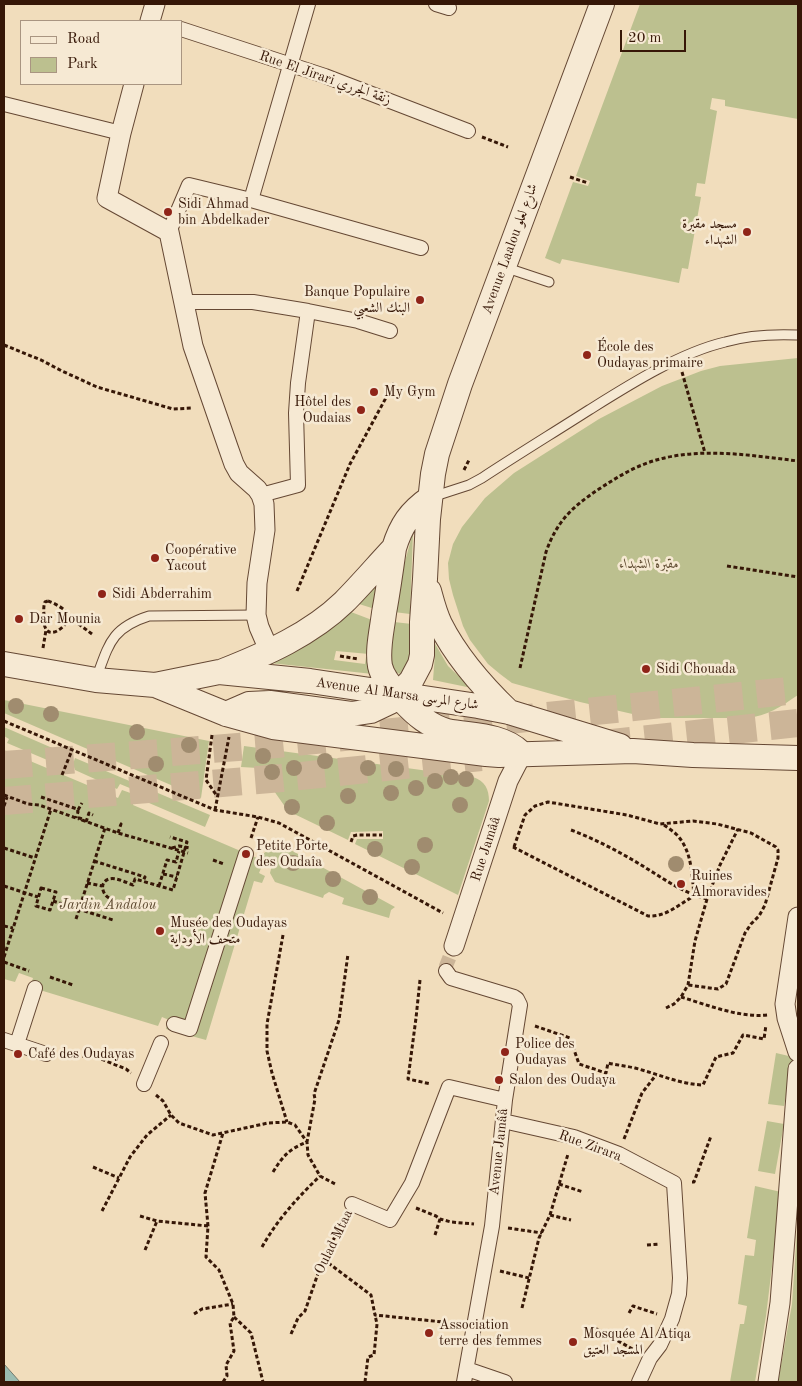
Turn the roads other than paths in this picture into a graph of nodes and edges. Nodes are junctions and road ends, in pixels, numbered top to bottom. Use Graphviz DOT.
graph roads {
  1 [pos="308,4"];
  2 [pos="602,4"];
  3 [pos="182,29"];
  4 [pos="289,65"];
  5 [pos="134,85"];
  6 [pos="4,104"];
  7 [pos="468,130"];
  8 [pos="121,133"];
  9 [pos="251,200"];
  10 [pos="169,232"];
  11 [pos="421,248"];
  12 [pos="504,266"];
  13 [pos="549,282"];
  14 [pos="184,302"];
  15 [pos="308,311"];
  16 [pos="390,331"];
  17 [pos="797,335"];
  18 [pos="261,495"];
  19 [pos="430,498"];
  20 [pos="394,548"];
  21 [pos="425,579"];
  22 [pos="256,615"];
  23 [pos="269,650"];
  24 [pos="4,664"];
  25 [pos="219,672"];
  26 [pos="96,680"];
  27 [pos="155,685"];
  28 [pos="398,695"];
  29 [pos="510,712"];
  30 [pos="226,714"];
  31 [pos="633,751"];
  32 [pos="522,754"];
  33 [pos="798,758"];
  34 [pos="246,854"];
  35 [pos="798,917"];
  36 [pos="454,946"];
  37 [pos="446,970"];
  38 [pos="35,988"];
  39 [pos="174,1024"];
  40 [pos="10,1042"];
  41 [pos="161,1042"];
  42 [pos="798,1052"];
  43 [pos="46,1054"];
  44 [pos="798,1069"];
  45 [pos="144,1084"];
  46 [pos="505,1100"];
  47 [pos="502,1121"];
  48 [pos="352,1204"];
  49 [pos="466,1375"];
  50 [pos="505,1382"];
  51 [pos="639,1382"];
  52 [pos="768,1382"];
  1 -- 4 [label="street"];
  2 -- 12 [label="street, Avenue Laalou شارع لعلو"];
  3 -- 4 [label="street, Rue El Jirari زنقة الجرري"];
  4 -- 7 [label="street, Rue El Jirari زنقة الجرري"];
  4 -- 9 [label="street"];
  5 -- 8 [label="street"];
  6 -- 8 [label="street"];
  8 -- 10 [label="street"];
  9 -- 10 [label="street"];
  9 -- 11 [label="street"];
  10 -- 14 [label="street"];
  12 -- 13 [label="lane"];
  12 -- 19 [label="street, Avenue Laalou شارع لعلو"];
  14 -- 15 [label="street"];
  14 -- 18 [label="street"];
  15 -- 16 [label="street"];
  15 -- 18 [label="street"];
  17 -- 19 [label="lane"];
  18 -- 22 [label="street"];
  19 -- 20 [label="street"];
  19 -- 21 [label="street, Avenue Laalou شارع لعلو"];
  20 -- 23 [label="street"];
  20 -- 28 [label="street"];
  21 -- 28 [label="street, Avenue Laalou شارع لعلو"];
  21 -- 29 [label="street"];
  22 -- 23 [label="street"];
  22 -- 26 [label="lane"];
  23 -- 25 [label="street"];
  24 -- 26 [label="street, Avenue Al Marsa شارع المرسى"];
  25 -- 27 [label="street, Avenue Al Marsa شارع المرسى"];
  25 -- 28 [label="street, Avenue Al Marsa شارع المرسى"];
  26 -- 27 [label="street, Avenue Al Marsa شارع المرسى"];
  27 -- 30 [label="street, Avenue Al Marsa شارع المرسى"];
  28 -- 29 [label="street, Avenue Al Marsa شارع المرسى"];
  28 -- 30 [label="street, Avenue Laalou شارع لعلو"];
  28 -- 32 [label="street"];
  29 -- 31 [label="street, Avenue Al Marsa شارع المرسى"];
  30 -- 32 [label="street, Avenue Al Marsa شارع المرسى"];
  31 -- 32 [label="street, Avenue Al Marsa شارع المرسى"];
  31 -- 33 [label="street, Avenue Al Marsa شارع المرسى"];
  32 -- 36 [label="street, Rue Jamââ"];
  34 -- 39 [label="street"];
  35 -- 42 [label="street"];
  37 -- 46 [label="street, Avenue Jamââ"];
  38 -- 40 [label="street"];
  40 -- 43 [label="street"];
  41 -- 45 [label="street"];
  44 -- 52 [label="street"];
  46 -- 47 [label="street, Avenue Jamââ"];
  46 -- 48 [label="street, Oulad Mtaa"];
  47 -- 49 [label="street, Avenue Jamââ"];
  47 -- 51 [label="street, Rue Zirara"];
  49 -- 50 [label="street"];
}
